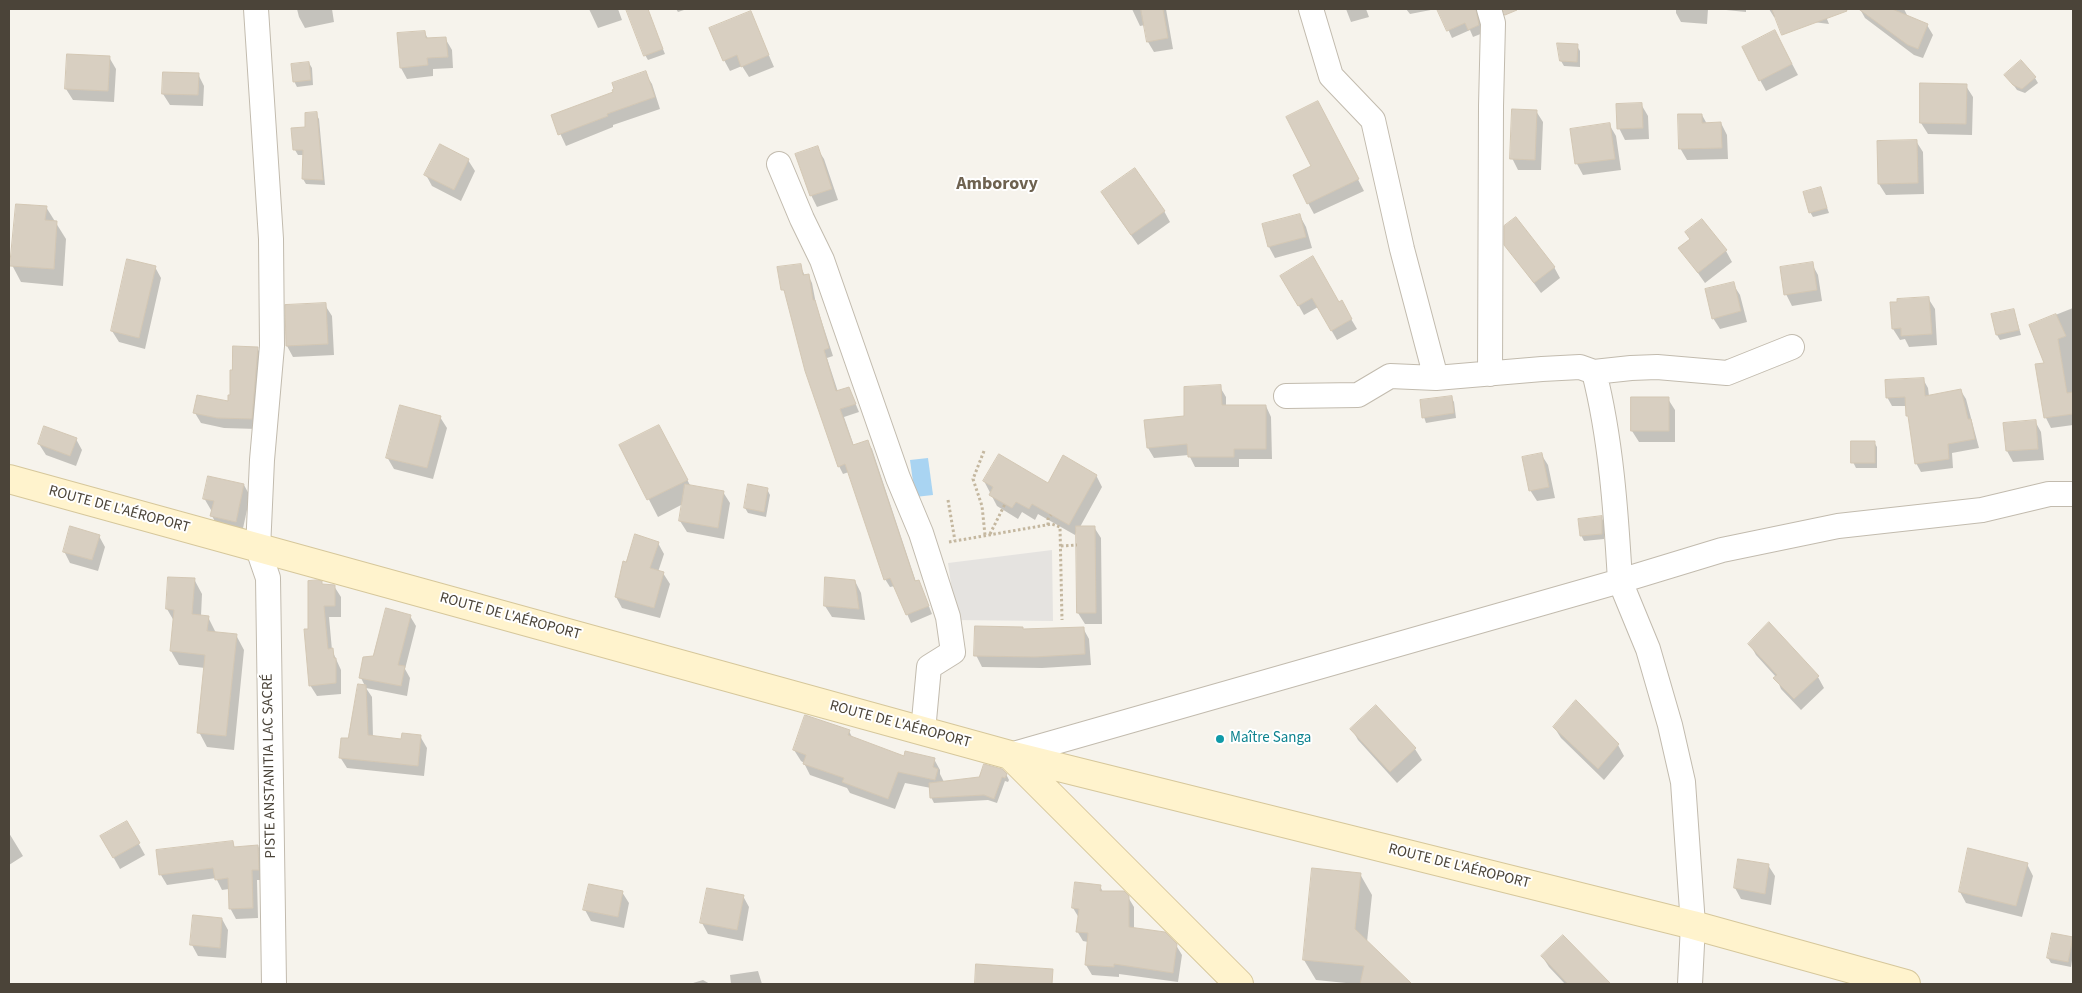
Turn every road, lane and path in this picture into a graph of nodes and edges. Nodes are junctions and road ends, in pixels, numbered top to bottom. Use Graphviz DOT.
graph roads {
  1 [pos="256,9"];
  2 [pos="1311,9"];
  3 [pos="1489,9"];
  4 [pos="779,164"];
  5 [pos="1792,347"];
  6 [pos="1594,372"];
  7 [pos="1490,374"];
  8 [pos="1436,378"];
  9 [pos="1286,396"];
  10 [pos="984,451"];
  11 [pos="9,480"];
  12 [pos="2073,494"];
  13 [pos="948,500"];
  14 [pos="1005,504"];
  15 [pos="1051,515"];
  16 [pos="1048,525"];
  17 [pos="990,534"];
  18 [pos="985,535"];
  19 [pos="955,541"];
  20 [pos="1077,545"];
  21 [pos="926,546"];
  22 [pos="1061,546"];
  23 [pos="258,548"];
  24 [pos="1620,581"];
  25 [pos="1062,620"];
  26 [pos="923,732"];
  27 [pos="1010,755"];
  28 [pos="1693,925"];
  29 [pos="274,984"];
  30 [pos="1239,984"];
  31 [pos="1690,984"];
  32 [pos="1906,984"];
  1 -- 23 [label="street"];
  2 -- 8 [label="street"];
  3 -- 7 [label="street"];
  4 -- 21 [label="street"];
  5 -- 6 [label="street"];
  6 -- 7 [label="street"];
  6 -- 24 [label="street"];
  7 -- 8 [label="street"];
  8 -- 9 [label="street"];
  10 -- 18 [label="path"];
  11 -- 23 [label="main road, ROUTE DE L'AÉROPORT"];
  12 -- 24 [label="street"];
  13 -- 19 [label="path"];
  14 -- 17 [label="path"];
  15 -- 16 [label="path"];
  16 -- 17 [label="path"];
  16 -- 22 [label="path"];
  17 -- 18 [label="path"];
  18 -- 19 [label="path"];
  19 -- 21 [label="path"];
  20 -- 22 [label="path"];
  21 -- 26 [label="street"];
  22 -- 25 [label="path"];
  23 -- 26 [label="main road, ROUTE DE L'AÉROPORT"];
  23 -- 29 [label="street, PISTE ANSTANITIA LAC SACRÉ"];
  24 -- 27 [label="street"];
  24 -- 28 [label="street"];
  26 -- 27 [label="main road, ROUTE DE L'AÉROPORT"];
  27 -- 28 [label="main road, ROUTE DE L'AÉROPORT"];
  27 -- 30 [label="main road"];
  28 -- 31 [label="street"];
  28 -- 32 [label="main road, ROUTE DE L'AÉROPORT"];
}
